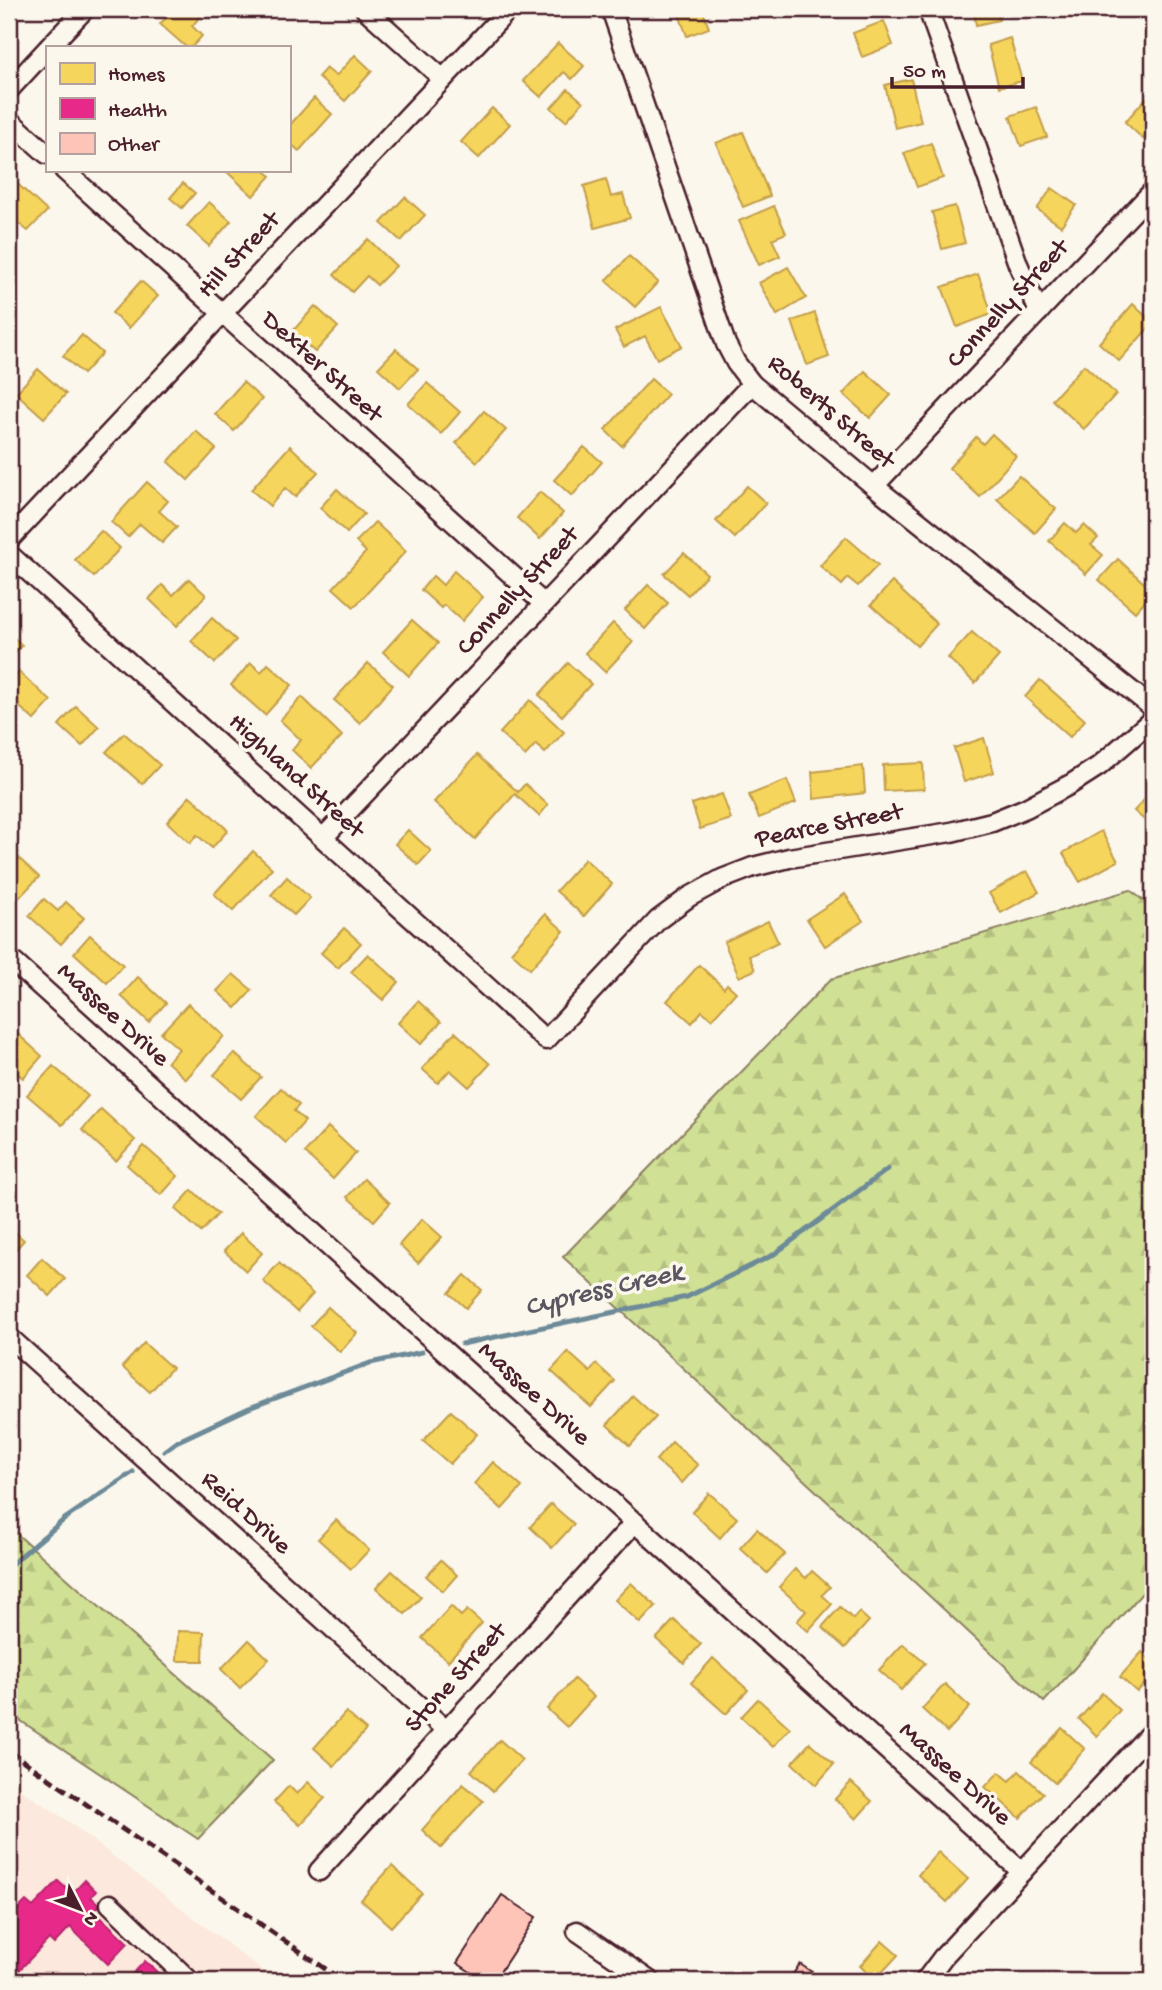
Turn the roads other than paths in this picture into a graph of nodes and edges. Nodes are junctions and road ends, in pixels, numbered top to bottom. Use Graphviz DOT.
graph roads {
  1 [pos="85,9"];
  2 [pos="365,9"];
  3 [pos="509,9"];
  4 [pos="611,9"];
  5 [pos="928,9"];
  6 [pos="50,46"];
  7 [pos="46,50"];
  8 [pos="443,79"];
  9 [pos="9,90"];
  10 [pos="9,120"];
  11 [pos="46,153"];
  12 [pos="66,172"];
  13 [pos="1153,191"];
  14 [pos="1039,312"];
  15 [pos="222,314"];
  16 [pos="752,384"];
  17 [pos="874,486"];
  18 [pos="9,540"];
  19 [pos="9,554"];
  20 [pos="544,604"];
  21 [pos="1153,708"];
  22 [pos="1153,719"];
  23 [pos="324,837"];
  24 [pos="9,958"];
  25 [pos="546,1040"];
  26 [pos="9,1337"];
  27 [pos="635,1522"];
  28 [pos="446,1730"];
  29 [pos="1153,1730"];
  30 [pos="319,1871"];
  31 [pos="1022,1872"];
  32 [pos="110,1904"];
  33 [pos="577,1931"];
  34 [pos="190,1981"];
  35 [pos="650,1981"];
  36 [pos="925,1981"];
  1 -- 6 [label="street"];
  2 -- 8 [label="street"];
  3 -- 8 [label="street, Hill Street"];
  4 -- 16 [label="street, Roberts Street"];
  5 -- 14 [label="street"];
  7 -- 9 [label="street"];
  8 -- 15 [label="street, Hill Street"];
  10 -- 11 [label="street"];
  12 -- 15 [label="street, Dexter Street"];
  13 -- 14 [label="street, Connelly Street"];
  14 -- 17 [label="street, Connelly Street"];
  15 -- 18 [label="street, Hill Street"];
  15 -- 20 [label="street, Dexter Street"];
  16 -- 17 [label="street, Roberts Street"];
  16 -- 20 [label="street, Connelly Street"];
  17 -- 21 [label="street, Roberts Street"];
  19 -- 23 [label="street, Highland Street"];
  20 -- 23 [label="street, Connelly Street"];
  22 -- 25 [label="street, Pearce Street"];
  23 -- 25 [label="street, Highland Street"];
  24 -- 27 [label="street, Massee Drive"];
  26 -- 28 [label="street, Reid Drive"];
  27 -- 28 [label="street, Stone Street"];
  27 -- 31 [label="street, Massee Drive"];
  28 -- 30 [label="street, Stone Street"];
  29 -- 31 [label="street"];
  31 -- 36 [label="street"];
  32 -- 34 [label="street"];
  33 -- 35 [label="street"];
}
